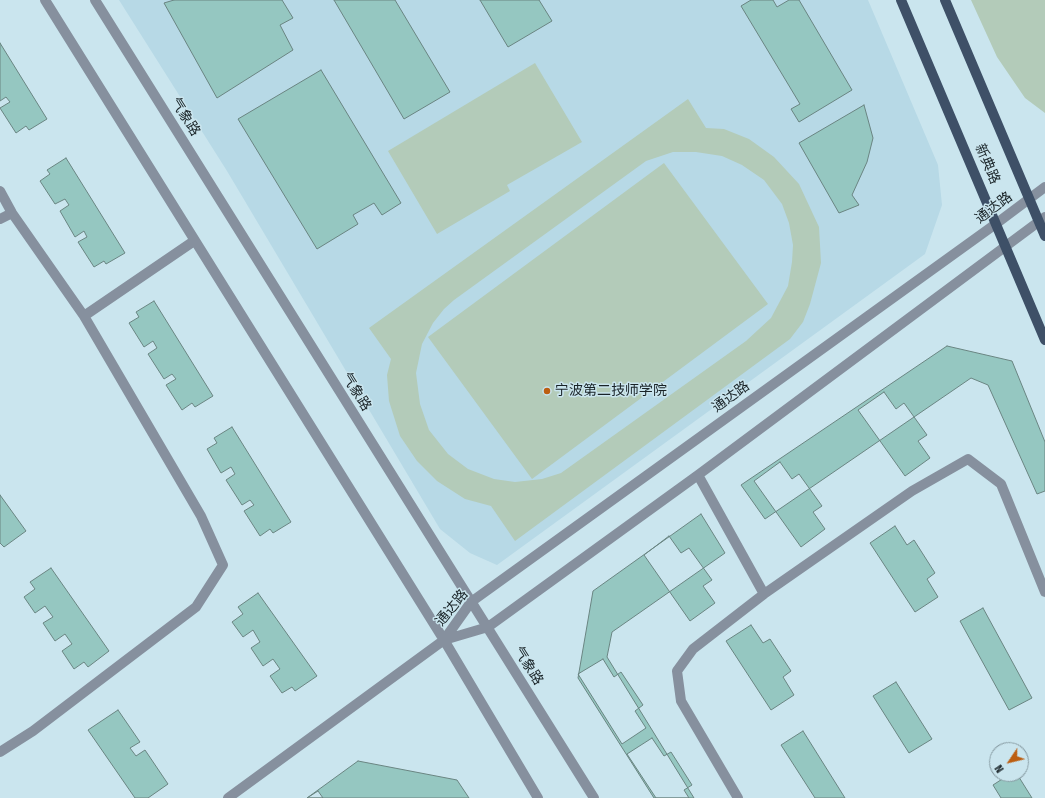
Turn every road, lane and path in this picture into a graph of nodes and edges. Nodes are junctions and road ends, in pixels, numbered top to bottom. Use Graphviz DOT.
graph roads {
  1 [pos="45,0"];
  2 [pos="95,0"];
  3 [pos="901,0"];
  4 [pos="945,0"];
  5 [pos="1045,186"];
  6 [pos="0,191"];
  7 [pos="1030,198"];
  8 [pos="12,212"];
  9 [pos="0,220"];
  10 [pos="1042,220"];
  11 [pos="997,223"];
  12 [pos="1045,236"];
  13 [pos="194,241"];
  14 [pos="1006,247"];
  15 [pos="84,316"];
  16 [pos="1045,340"];
  17 [pos="698,475"];
  18 [pos="1045,592"];
  19 [pos="764,594"];
  20 [pos="471,602"];
  21 [pos="488,627"];
  22 [pos="444,640"];
  23 [pos="0,752"];
  24 [pos="228,798"];
  25 [pos="538,798"];
  26 [pos="594,798"];
  27 [pos="738,798"];
  1 -- 13 [label="street"];
  2 -- 20 [label="street, 气象路"];
  3 -- 11 [label="main road, 新典路"];
  4 -- 7 [label="main road, 新典路"];
  5 -- 7 [label="street, 通达路"];
  6 -- 8 [label="street"];
  7 -- 10 [label="main road, 新典路"];
  7 -- 11 [label="street, 通达路"];
  8 -- 9 [label="street"];
  8 -- 15 [label="street"];
  10 -- 12 [label="main road, 新典路"];
  10 -- 14 [label="street, 通达路"];
  11 -- 14 [label="main road, 新典路"];
  11 -- 20 [label="street, 通达路"];
  13 -- 15 [label="street"];
  13 -- 22 [label="street"];
  14 -- 16 [label="main road, 新典路"];
  14 -- 17 [label="street, 通达路"];
  15 -- 23 [label="street"];
  17 -- 19 [label="street"];
  17 -- 21 [label="street, 通达路"];
  18 -- 19 [label="street"];
  19 -- 27 [label="street"];
  20 -- 21 [label="street, 气象路"];
  20 -- 22 [label="street, 通达路"];
  21 -- 22 [label="street, 通达路"];
  21 -- 26 [label="street, 气象路"];
  22 -- 24 [label="street, 通达路"];
  22 -- 25 [label="street"];
}
